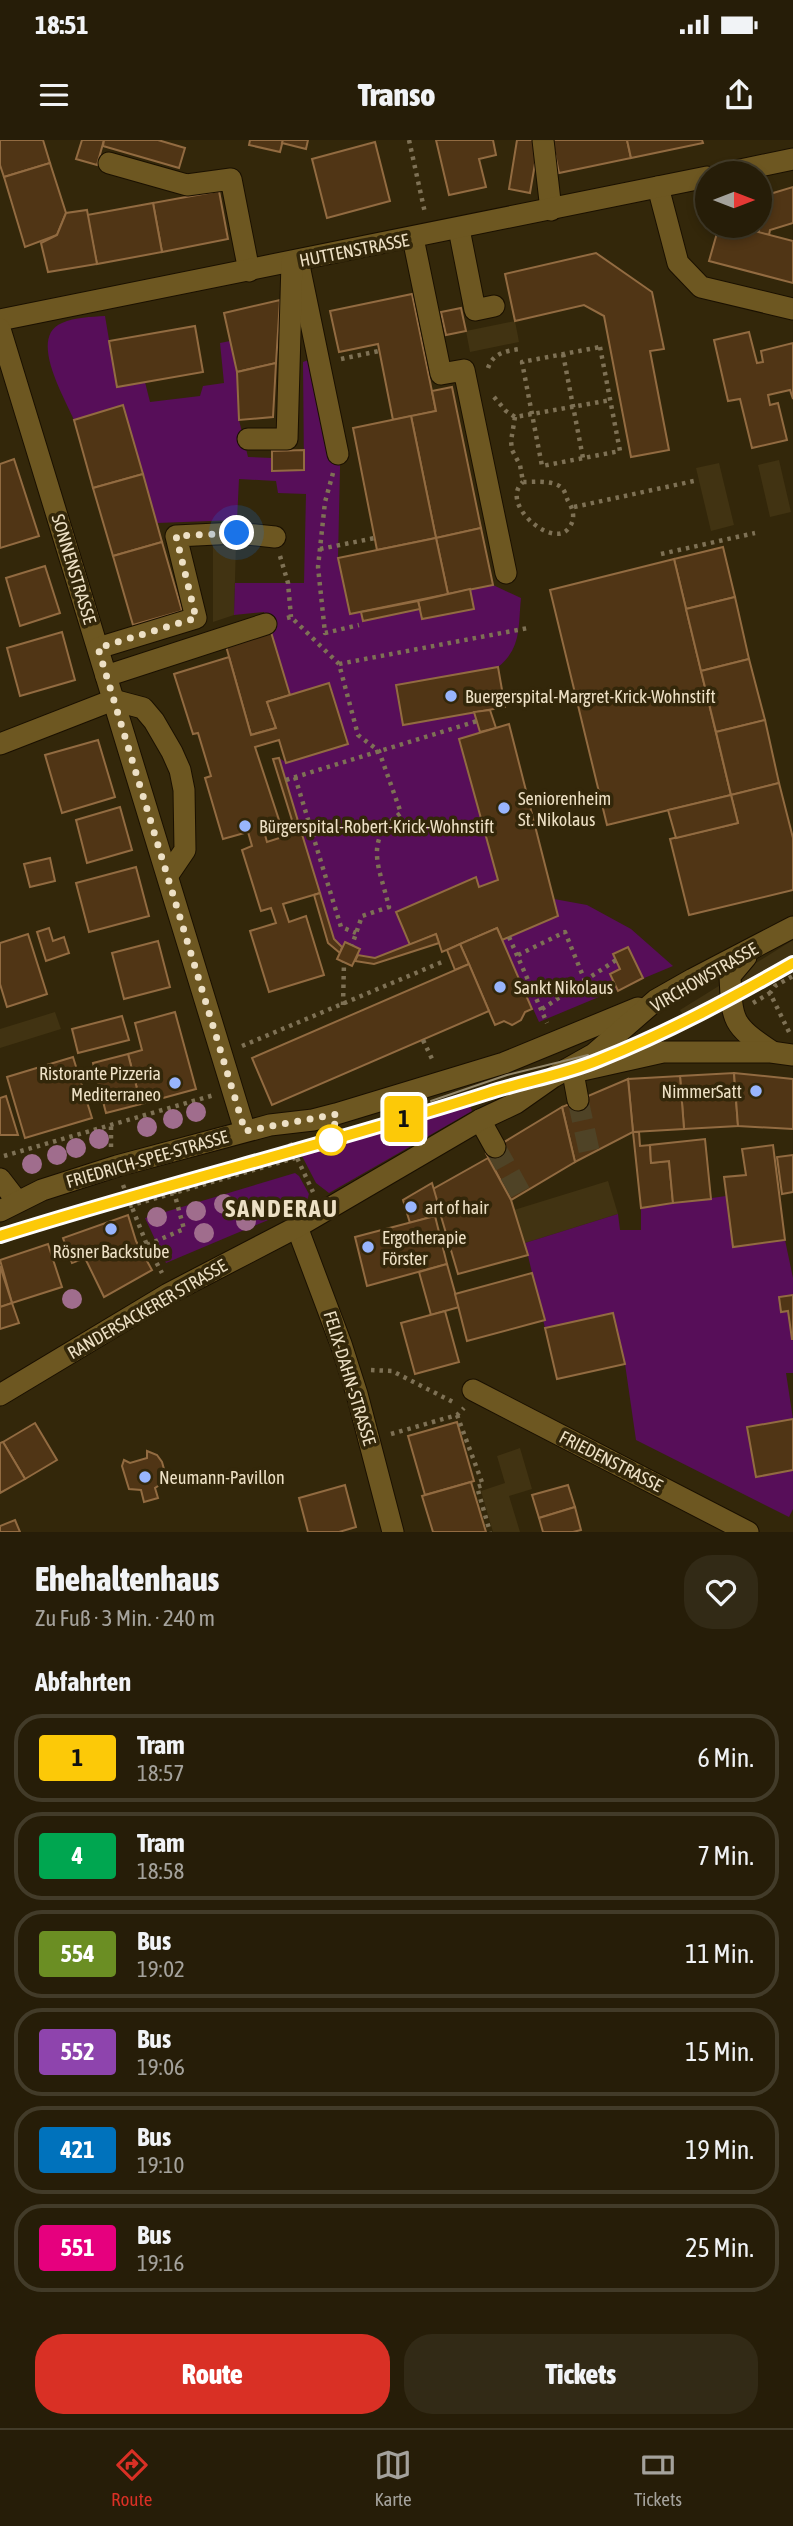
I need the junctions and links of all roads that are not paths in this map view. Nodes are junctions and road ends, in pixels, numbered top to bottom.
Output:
1 (544, 140) edge
2 (793, 159) edge
3 (109, 163) dead end
4 (772, 163) edge
5 (695, 179) edge
6 (658, 187) junction
7 (551, 210) junction
8 (458, 229) junction
9 (422, 236) junction
10 (295, 261) junction
11 (249, 271) junction
12 (494, 306) dead end
13 (793, 309) edge
14 (0, 320) edge
15 (0, 329) edge
16 (248, 439) dead end
17 (338, 454) road end
18 (275, 537) road end
19 (506, 573) dead end
20 (266, 624) road end
21 (98, 648) junction
22 (106, 676) junction
23 (113, 699) junction
24 (0, 744) edge
25 (168, 875) junction
26 (793, 928) edge
27 (751, 950) junction
28 (656, 1000) junction
29 (771, 1052) junction
30 (793, 1055) edge
31 (573, 1073) junction
32 (547, 1083) junction
33 (579, 1100) tunnel mouth
34 (480, 1120) junction
35 (245, 1131) junction
36 (495, 1147) tunnel mouth
37 (0, 1179) edge
38 (9, 1206) edge
39 (297, 1227) junction
40 (473, 1390) road end
41 (0, 1395) edge
42 (393, 1532) edge
43 (748, 1532) edge

1 - 7 street
2 - 4 street
3 - 11 street
5 - 6 street, HUTTENSTRASSE
6 - 7 street, HUTTENSTRASSE
6 - 13 street
7 - 8 street, HUTTENSTRASSE
8 - 9 street, HUTTENSTRASSE
8 - 12 street
9 - 10 street, HUTTENSTRASSE
9 - 19 street
10 - 11 street, HUTTENSTRASSE
10 - 16 street
10 - 17 street
11 - 14 street, HUTTENSTRASSE
15 - 21 street, SONNENSTRASSE
18 - 21 street
20 - 22 street
21 - 22 street, SONNENSTRASSE
22 - 23 street, SONNENSTRASSE
23 - 24 street
23 - 25 street, SONNENSTRASSE
23 - 25 street
25 - 35 street, SONNENSTRASSE
26 - 27 street, VIRCHOWSTRASSE
27 - 28 street, VIRCHOWSTRASSE
27 - 29 street
28 - 32 street, VIRCHOWSTRASSE
28 - 35 street, FRIEDRICH-SPEE-STRASSE
29 - 30 street
29 - 31 street
31 - 32 street
31 - 33 street
32 - 34 street, VIRCHOWSTRASSE
34 - 36 street
34 - 39 street, VIRCHOWSTRASSE
35 - 38 street, FRIEDRICH-SPEE-STRASSE
37 - 38 street
39 - 41 street, RANDERSACKERER STRASSE
39 - 42 street, FELIX-DAHN-STRASSE
40 - 43 street, FRIEDENSTRASSE

